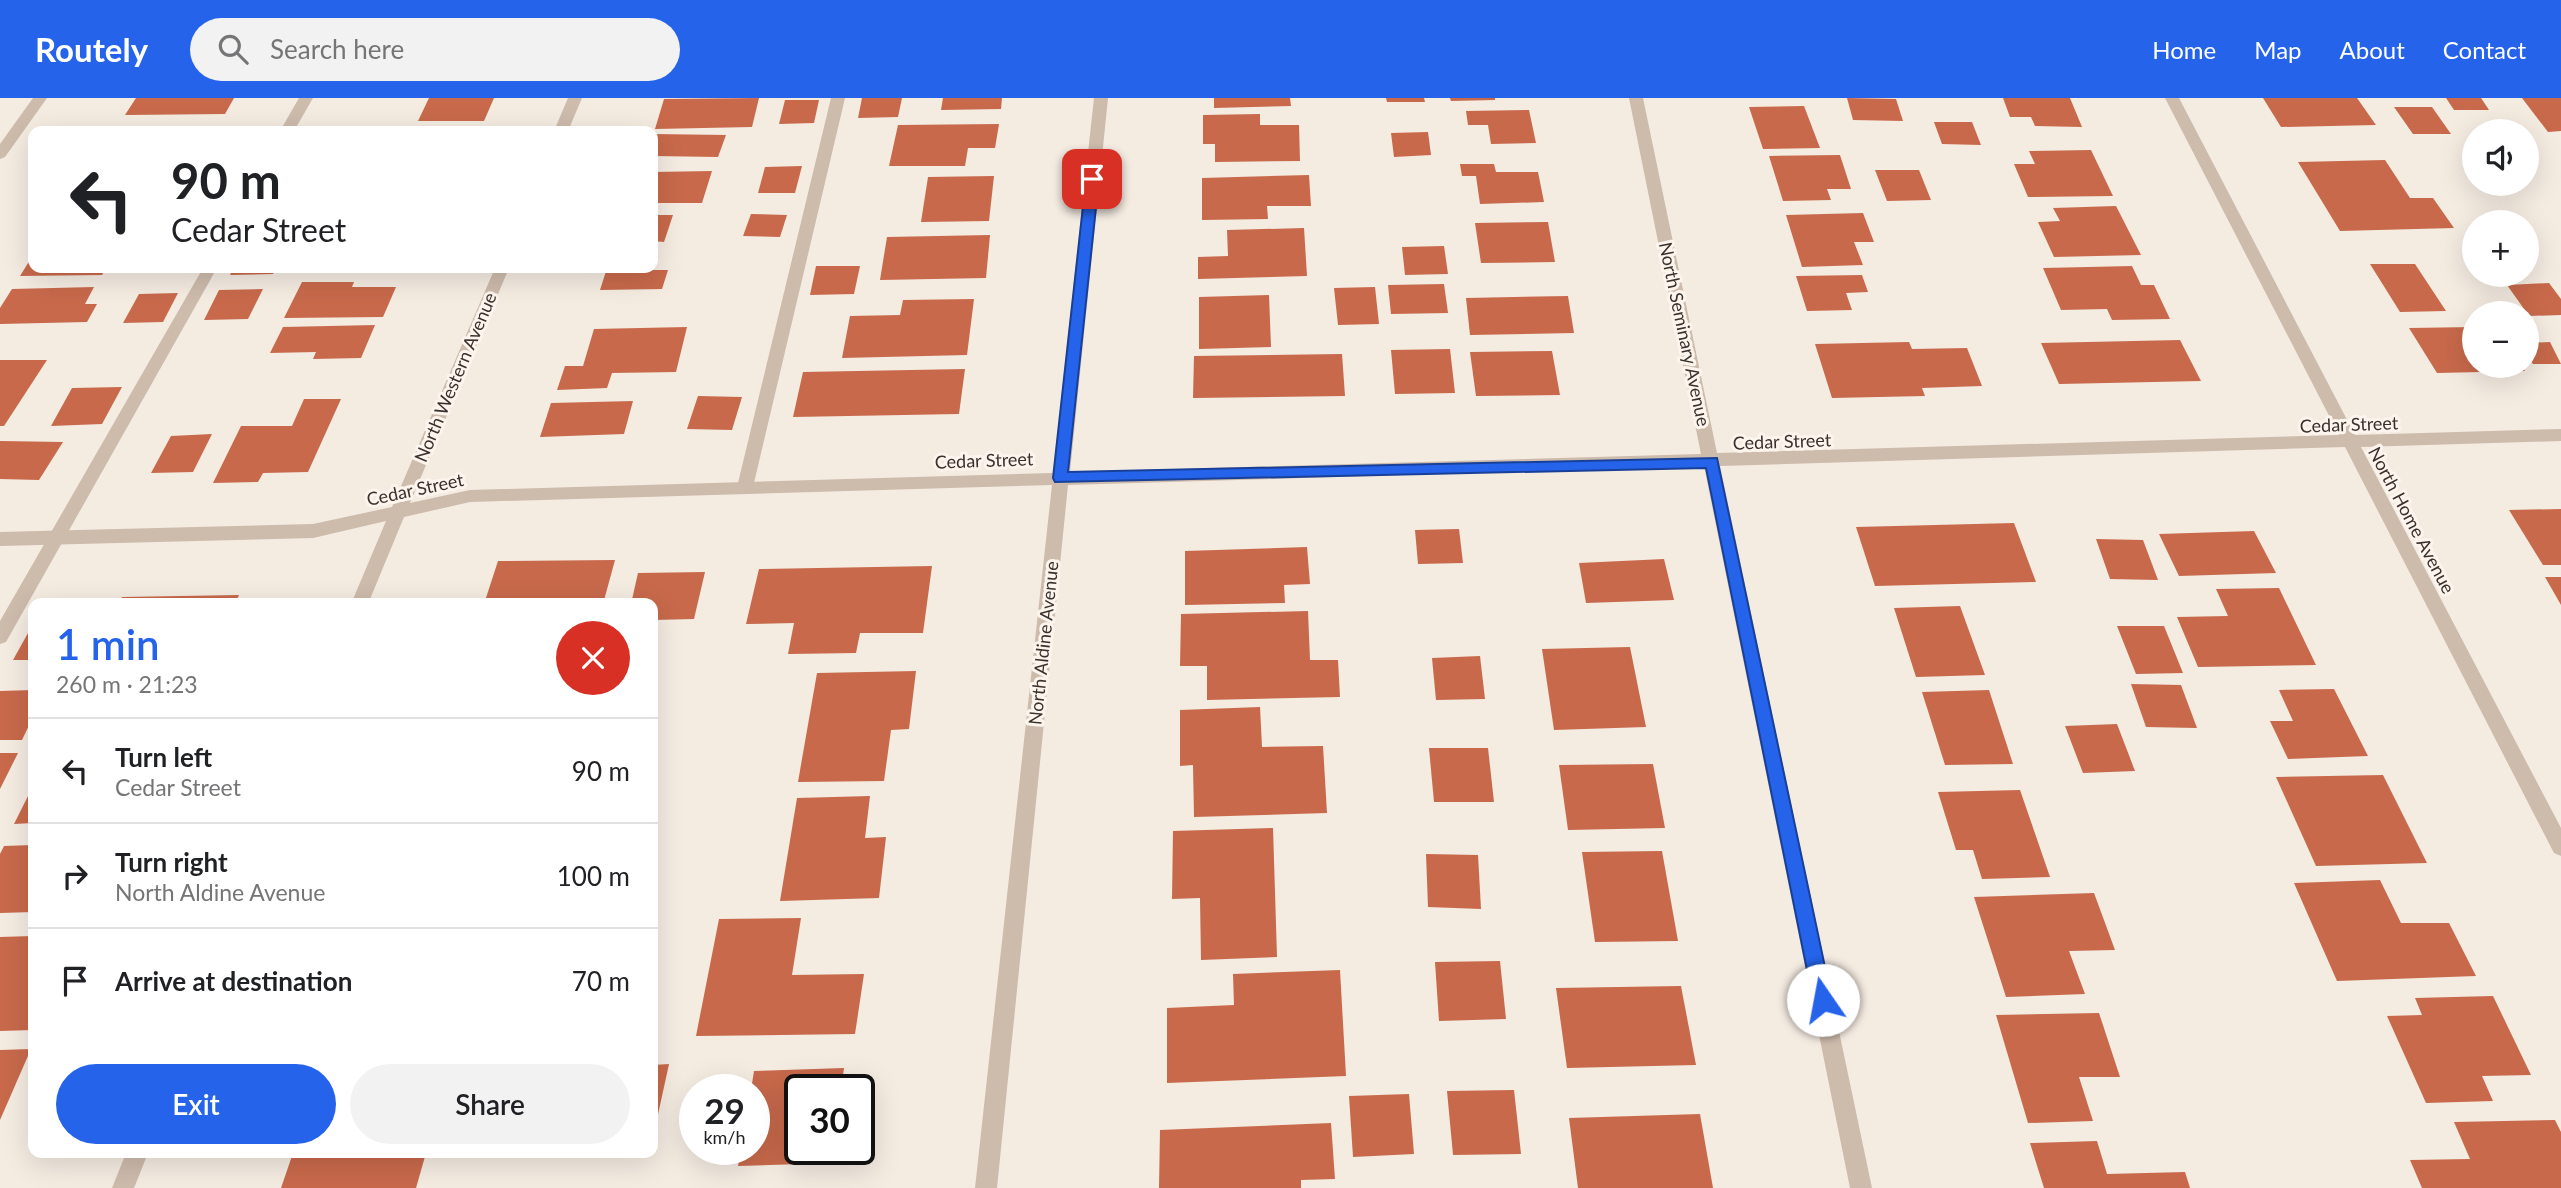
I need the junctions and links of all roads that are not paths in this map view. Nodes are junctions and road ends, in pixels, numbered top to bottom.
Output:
1 (40, 98) edge
2 (306, 98) edge
3 (575, 98) edge
4 (838, 98) edge
5 (1101, 98) edge
6 (1636, 98) edge
7 (2172, 98) edge
8 (290, 126) edge
9 (563, 126) edge
10 (0, 154) edge
11 (207, 273) edge
12 (500, 273) edge
13 (2561, 435) edge
14 (2350, 443) junction
15 (1712, 462) junction
16 (1060, 478) junction
17 (745, 487) junction
18 (397, 511) junction
19 (57, 537) junction
20 (0, 539) edge
21 (361, 598) edge
22 (0, 637) edge
23 (2561, 847) edge
24 (135, 1158) edge
25 (122, 1188) edge
26 (986, 1188) edge
27 (1861, 1188) edge

1 - 10 street
2 - 8 street
3 - 9 street
4 - 17 street
5 - 16 street, North Aldine Avenue
6 - 15 street, North Seminary Avenue
7 - 14 street, North Home Avenue
11 - 19 street
12 - 18 street, North Western Avenue
13 - 14 street, Cedar Street
14 - 15 street, Cedar Street
14 - 23 street, North Home Avenue
15 - 16 street, Cedar Street
15 - 27 street, North Seminary Avenue
16 - 17 street, Cedar Street
16 - 26 street, North Aldine Avenue
17 - 18 street, Cedar Street
18 - 19 street, Cedar Street
18 - 21 street, North Western Avenue
19 - 20 street, Cedar Street
19 - 22 street
24 - 25 street

